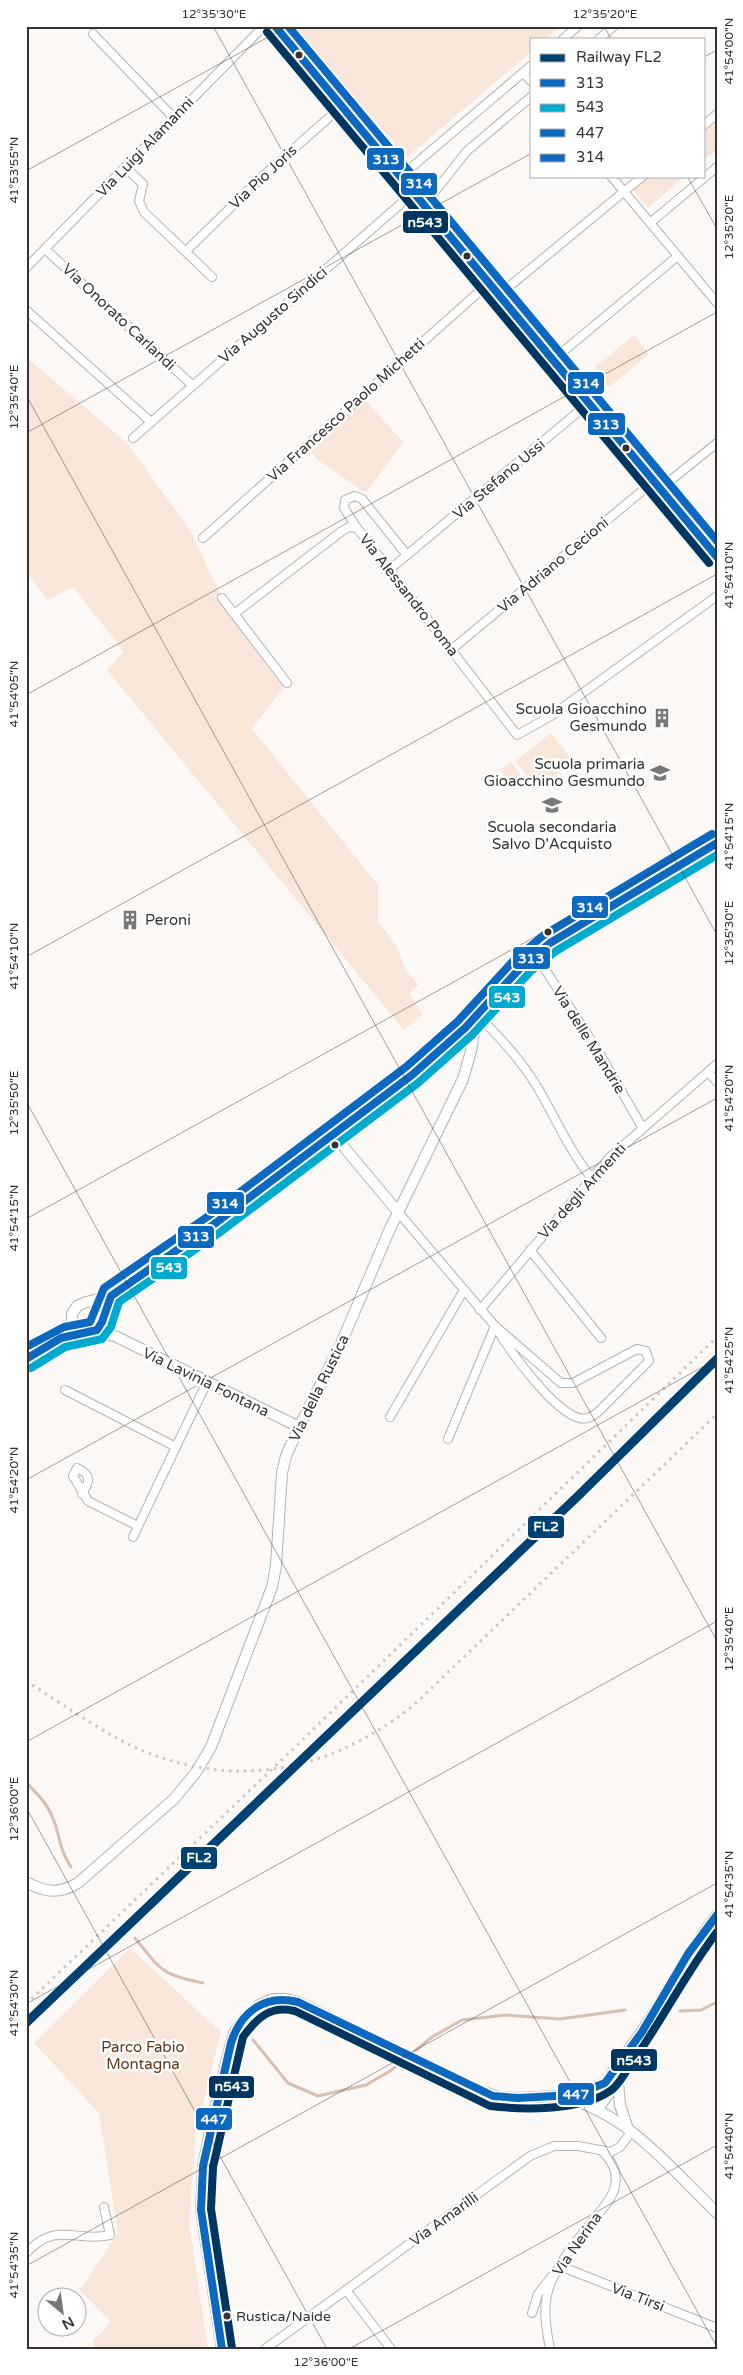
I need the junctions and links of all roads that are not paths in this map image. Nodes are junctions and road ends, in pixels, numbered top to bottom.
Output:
1 (264, 26) edge
2 (275, 26) edge
3 (578, 26) edge
4 (610, 28) edge
5 (93, 34) dead end
6 (564, 38) edge
7 (600, 38) edge
8 (530, 68) edge
9 (523, 73) junction
10 (530, 80) edge
11 (530, 98) edge
12 (342, 106) junction
13 (717, 114) edge
14 (174, 118) junction
15 (706, 123) edge
16 (125, 167) junction
17 (717, 167) edge
18 (706, 176) edge
19 (400, 177) junction
20 (613, 178) edge
21 (641, 178) edge
22 (704, 178) edge
23 (624, 192) junction
24 (413, 193) junction
25 (424, 205) junction
26 (650, 223) junction
27 (45, 248) junction
28 (186, 251) junction
29 (678, 256) junction
30 (26, 268) edge
31 (212, 278) dead end
32 (490, 282) junction
33 (500, 294) junction
34 (717, 303) edge
35 (26, 310) edge
36 (554, 358) junction
37 (192, 385) junction
38 (590, 402) junction
39 (151, 422) junction
40 (134, 438) dead end
41 (717, 443) edge
42 (658, 485) junction
43 (357, 528) junction
44 (203, 538) dead end
45 (407, 555) junction
46 (717, 557) edge
47 (389, 570) junction
48 (717, 596) edge
49 (222, 598) dead end
50 (234, 614) junction
51 (451, 650) junction
52 (287, 683) dead end
53 (717, 843) edge
54 (535, 954) junction
55 (477, 1015) junction
56 (717, 1064) edge
57 (708, 1072) junction
58 (717, 1082) edge
59 (642, 1127) junction
60 (333, 1134) junction
61 (592, 1177) junction
62 (398, 1212) junction
63 (530, 1250) junction
64 (464, 1290) junction
65 (111, 1296) junction
66 (92, 1302) junction
67 (480, 1310) junction
68 (104, 1317) junction
69 (72, 1322) junction
70 (495, 1326) junction
71 (96, 1332) junction
72 (84, 1333) junction
73 (115, 1336) junction
74 (601, 1338) dead end
75 (56, 1341) junction
76 (26, 1359) edge
77 (207, 1382) junction
78 (65, 1390) dead end
79 (390, 1417) dead end
80 (298, 1427) junction
81 (448, 1439) dead end
82 (176, 1447) junction
83 (82, 1494) dead end
84 (138, 1526) junction
85 (133, 1537) dead end
86 (26, 1882) edge
87 (717, 1915) edge
88 (642, 2032) junction
89 (618, 2082) junction
90 (605, 2084) junction
91 (559, 2096) junction
92 (598, 2109) junction
93 (630, 2129) junction
94 (620, 2147) junction
95 (603, 2152) junction
96 (615, 2172) junction
97 (104, 2207) dead end
98 (717, 2213) edge
99 (26, 2253) edge
100 (560, 2266) junction
101 (555, 2273) junction
102 (346, 2290) junction
103 (532, 2313) dead end
104 (717, 2328) edge
105 (222, 2349) edge
106 (266, 2349) edge
107 (390, 2349) edge
108 (550, 2349) edge

1 - 14 street, Via Luigi Alamanni
2 - 12 street
3 - 6 street
4 - 7 street
5 - 14 street
8 - 9 street
9 - 10 street
9 - 19 street
11 - 25 street
12 - 19 street
12 - 28 street, Via Pio Joris
13 - 15 street
14 - 16 street, Via Luigi Alamanni
16 - 27 street, Via Luigi Alamanni
16 - 28 street
17 - 18 street
19 - 24 street
20 - 23 street
21 - 23 street
22 - 26 street
23 - 26 street
23 - 33 street
24 - 25 street
24 - 37 street, Via Augusto Sindici
25 - 32 street
26 - 29 street
27 - 30 street, Via Luigi Alamanni
27 - 37 street, Via Onorato Carlandi
28 - 31 street
29 - 34 street
29 - 36 street
32 - 33 street
32 - 44 street, Via Francesco Paolo Michetti
33 - 36 street
35 - 39 street
36 - 38 street
37 - 39 street, Via Augusto Sindici
38 - 42 street
38 - 45 street, Via Stefano Ussi
39 - 40 street, Via Augusto Sindici
41 - 42 street, Via Adriano Cecioni
42 - 46 street
42 - 51 street, Via Adriano Cecioni
43 - 45 street
43 - 47 street, Via Alessandro Poma
43 - 50 street, Via Alessandro Poma
45 - 47 street, Via Stefano Ussi
47 - 51 street, Via Alessandro Poma
48 - 51 street, Via Alessandro Poma
49 - 50 street
50 - 52 street
53 - 54 street
54 - 55 street
54 - 59 street, Via delle Mandrie
55 - 60 street
55 - 61 street
55 - 62 street, Via della Rustica
56 - 57 street, Via degli Armenti
57 - 58 street
57 - 59 street, Via degli Armenti
59 - 61 street, Via degli Armenti
60 - 62 street
60 - 65 street
61 - 63 street, Via degli Armenti
62 - 64 street
62 - 80 street, Via della Rustica
63 - 67 street, Via degli Armenti
63 - 74 street
64 - 67 street
64 - 79 street
65 - 66 street
65 - 68 street
66 - 68 street
66 - 69 street
67 - 70 street
68 - 71 street
68 - 73 street, Via Lavinia Fontana
69 - 72 street
69 - 75 street
70 - 70 street
70 - 81 street
71 - 72 street
71 - 73 street, Via Lavinia Fontana
72 - 75 street
73 - 77 street, Via Lavinia Fontana
75 - 76 street
77 - 80 street, Via Lavinia Fontana
77 - 82 street
78 - 82 street
80 - 86 street, Via della Rustica
82 - 84 street
83 - 84 street
84 - 85 street
87 - 88 street
88 - 89 street
88 - 90 street
89 - 92 street
89 - 93 street
90 - 91 street
90 - 92 street
91 - 92 street
91 - 105 street
92 - 93 street
93 - 94 street
93 - 98 street
94 - 95 street, Via Amarilli
94 - 96 street, Via Nerina
95 - 96 street
95 - 102 street, Via Amarilli
96 - 100 street, Via Nerina
97 - 99 street
100 - 101 street, Via Nerina
100 - 104 street, Via Tirsi
101 - 103 street
101 - 108 street, Via Nerina
102 - 106 street, Via Amarilli
102 - 107 street

